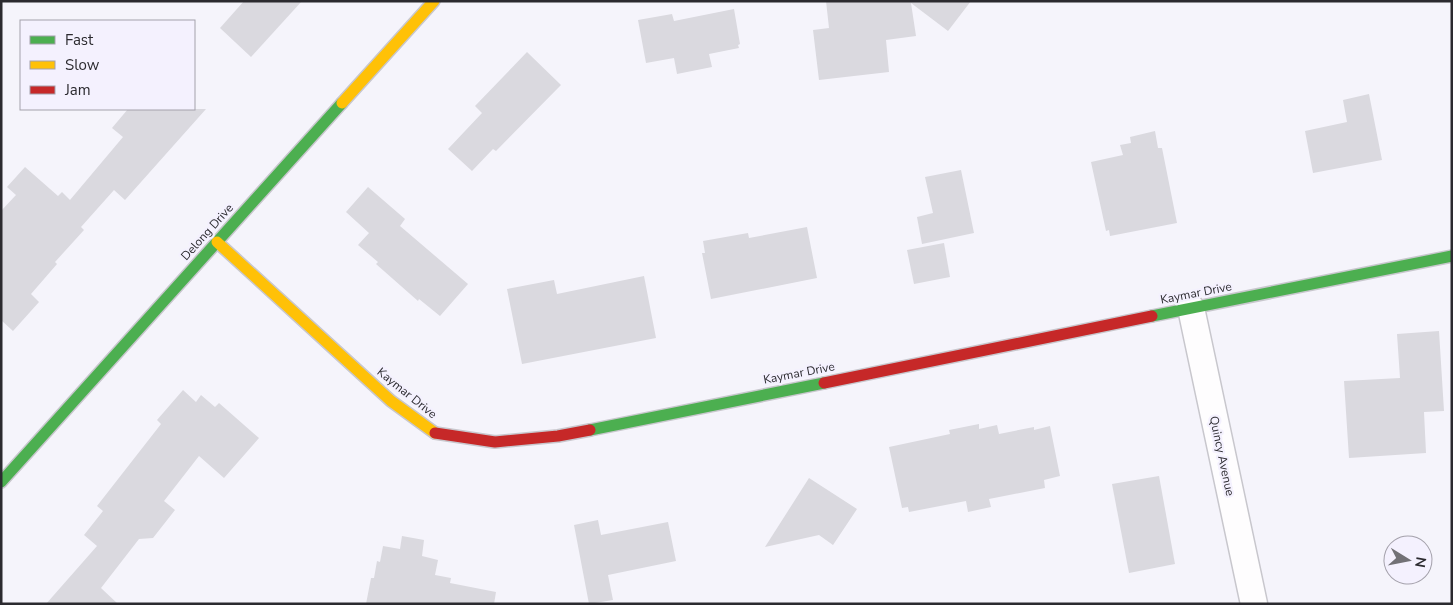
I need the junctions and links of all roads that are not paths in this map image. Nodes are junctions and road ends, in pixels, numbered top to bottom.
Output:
1 (434, 1) edge
2 (217, 242) junction
3 (1452, 256) edge
4 (1191, 308) junction
5 (1, 482) edge
6 (1254, 604) edge

1 - 2 street, Delong Drive
2 - 4 street, Kaymar Drive
2 - 5 street, Delong Drive
3 - 4 street, Kaymar Drive
4 - 6 street, Quincy Avenue

